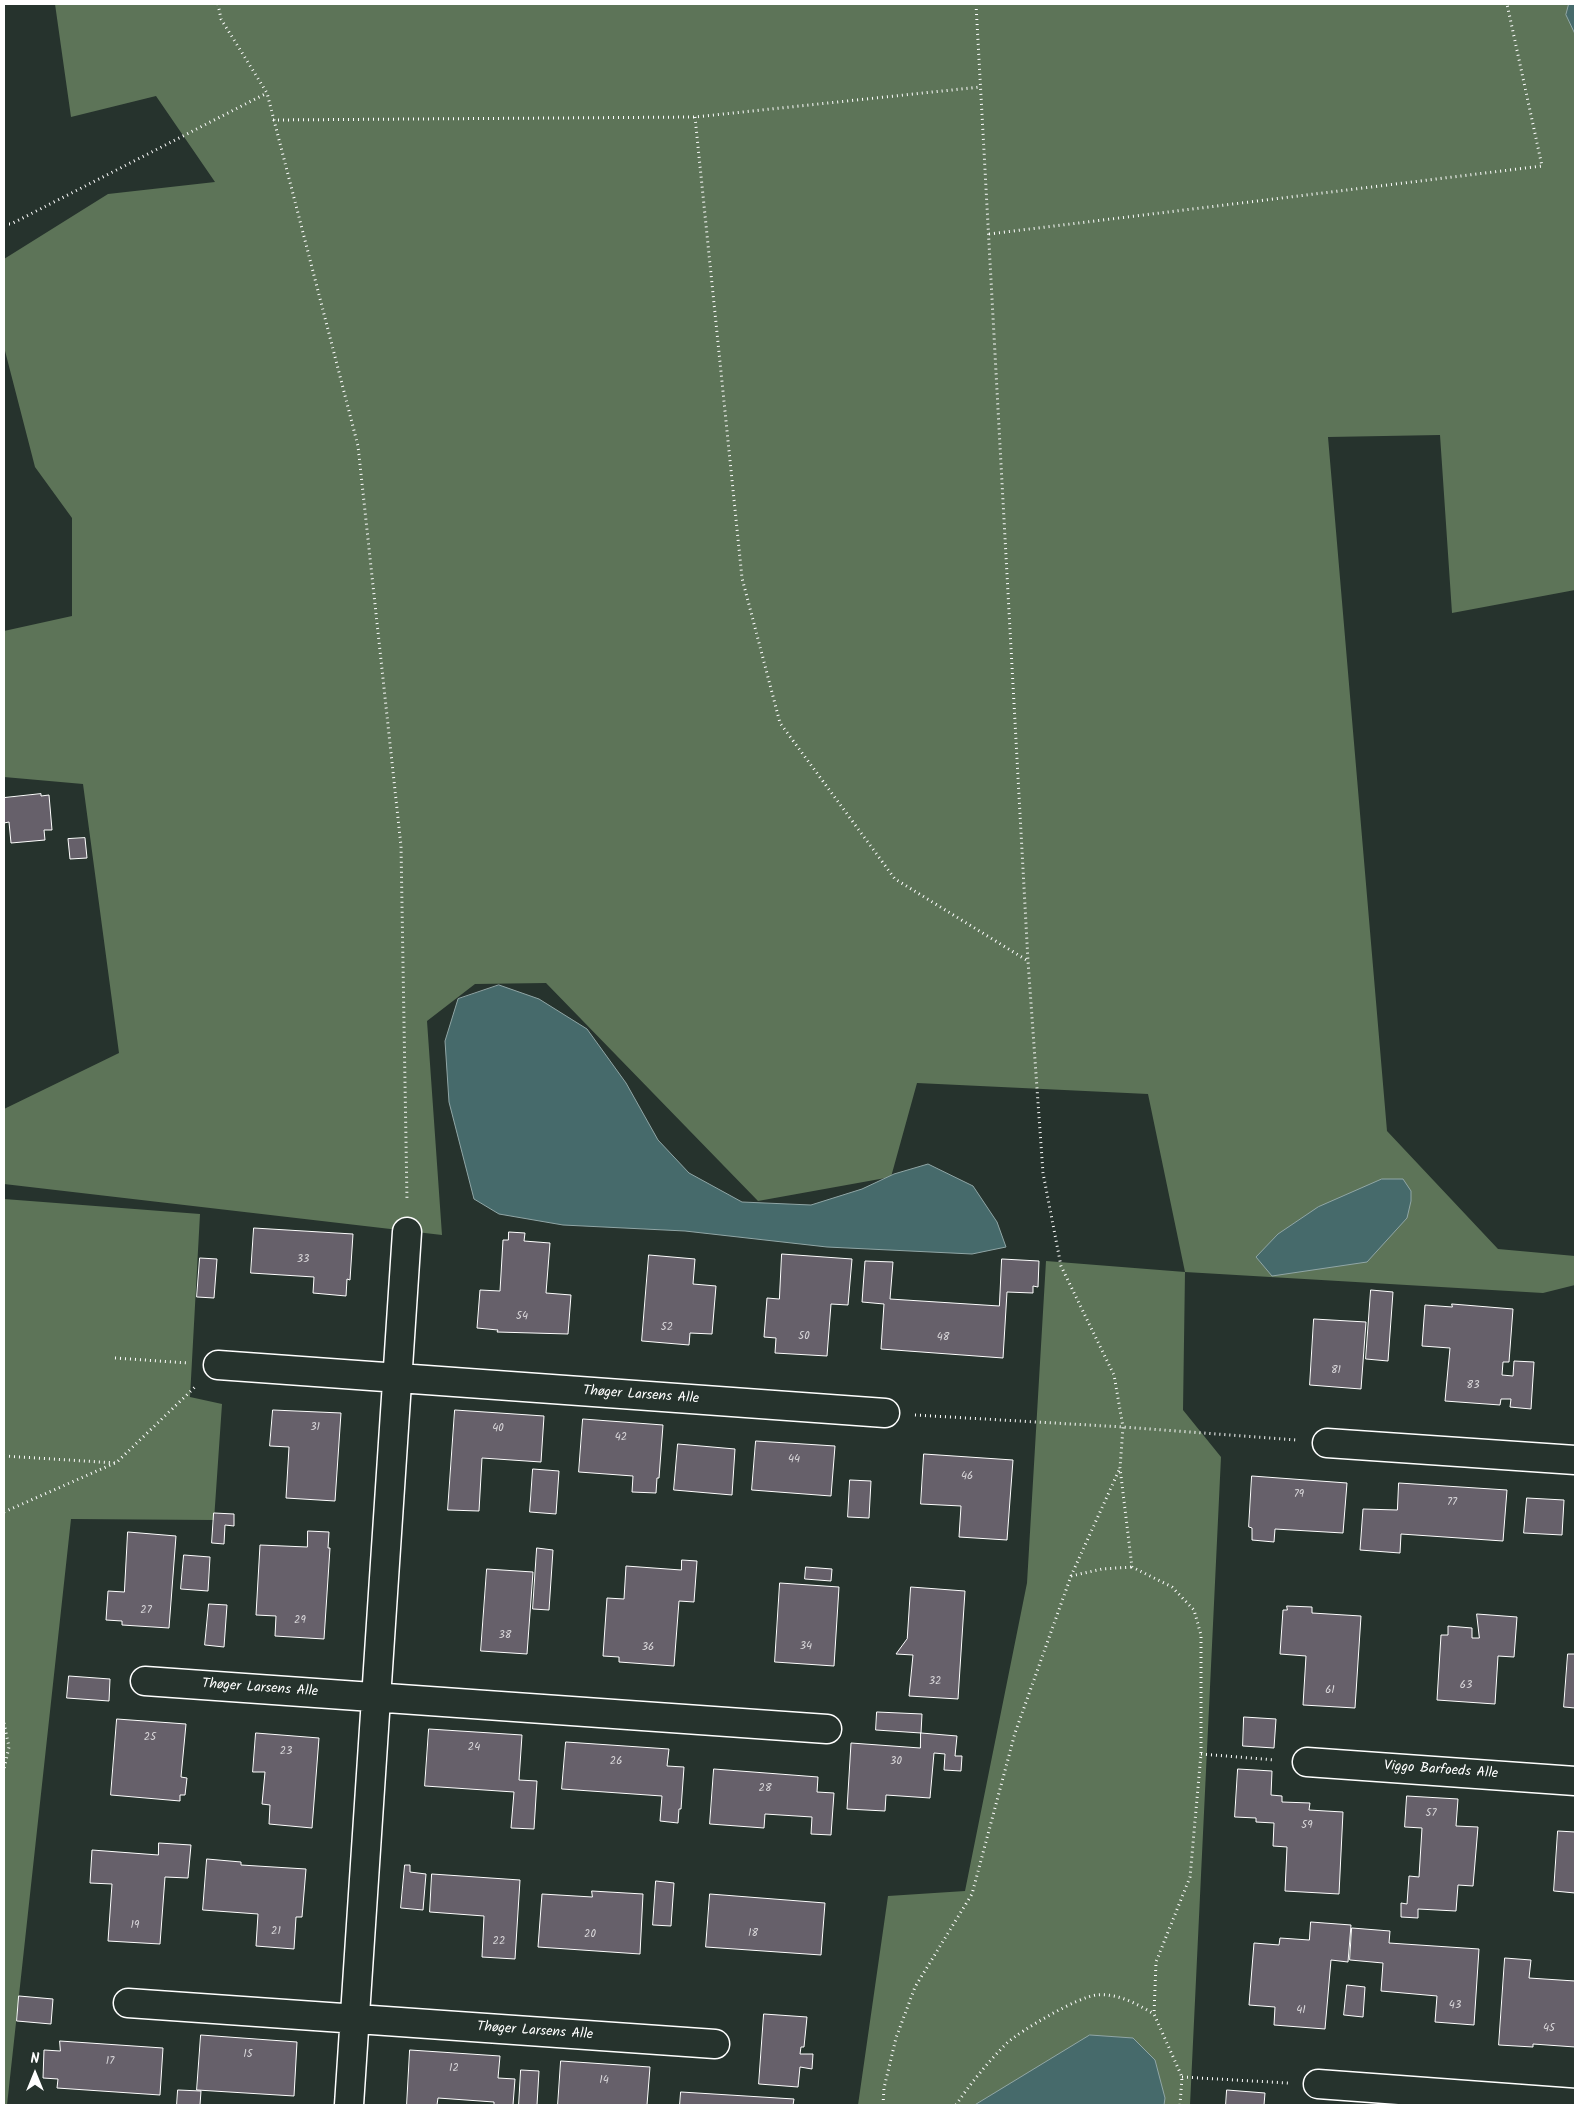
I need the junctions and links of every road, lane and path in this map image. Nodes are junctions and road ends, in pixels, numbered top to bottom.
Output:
1 (218, 4) edge
2 (976, 4) edge
3 (1507, 4) edge
4 (980, 87) junction
5 (266, 93) junction
6 (695, 116) junction
7 (273, 120) junction
8 (4, 224) edge
9 (988, 234) junction
10 (1028, 961) junction
11 (407, 1232) joint
12 (115, 1358) dead end
13 (218, 1365) junction
14 (397, 1378) junction
15 (884, 1413) joint
16 (1123, 1427) junction
17 (1327, 1442) joint
18 (4, 1456) edge
19 (1575, 1460) edge
20 (116, 1463) junction
21 (1120, 1468) junction
22 (4, 1512) edge
23 (1132, 1567) junction
24 (1071, 1576) junction
25 (145, 1681) dead end
26 (376, 1697) junction
27 (4, 1723) edge
28 (828, 1729) dead end
29 (1201, 1754) junction
30 (1307, 1762) joint
31 (4, 1769) edge
32 (1575, 1781) edge
33 (128, 2004) dead end
34 (1154, 2014) junction
35 (355, 2020) junction
36 (715, 2044) dead end
37 (1182, 2077) junction
38 (1318, 2084) joint
39 (1575, 2103) edge
40 (349, 2105) edge
41 (883, 2105) edge
42 (956, 2105) edge
43 (1180, 2105) edge

1 - 5 path
2 - 4 path
3 - 9 path
4 - 6 path
4 - 9 path
5 - 7 path
5 - 8 path
6 - 7 path
6 - 10 path
7 - 11 path
9 - 10 path
10 - 16 path
11 - 14 street
12 - 13 path
13 - 14 street, Thøger Larsens Alle
13 - 20 path
14 - 15 street, Thøger Larsens Alle
14 - 26 street
15 - 16 path
16 - 17 path
16 - 21 path
17 - 19 street
18 - 20 path
20 - 22 path
21 - 23 path
21 - 24 path
23 - 24 path
23 - 29 path
24 - 41 path
25 - 26 street, Thøger Larsens Alle
26 - 28 street, Thøger Larsens Alle
26 - 35 street
27 - 31 path
29 - 30 path
29 - 34 path
30 - 32 street, Viggo Barfoeds Alle
33 - 35 street, Thøger Larsens Alle
34 - 37 path
34 - 42 path
35 - 36 street, Thøger Larsens Alle
35 - 40 street
37 - 38 path
37 - 43 path
38 - 39 street

